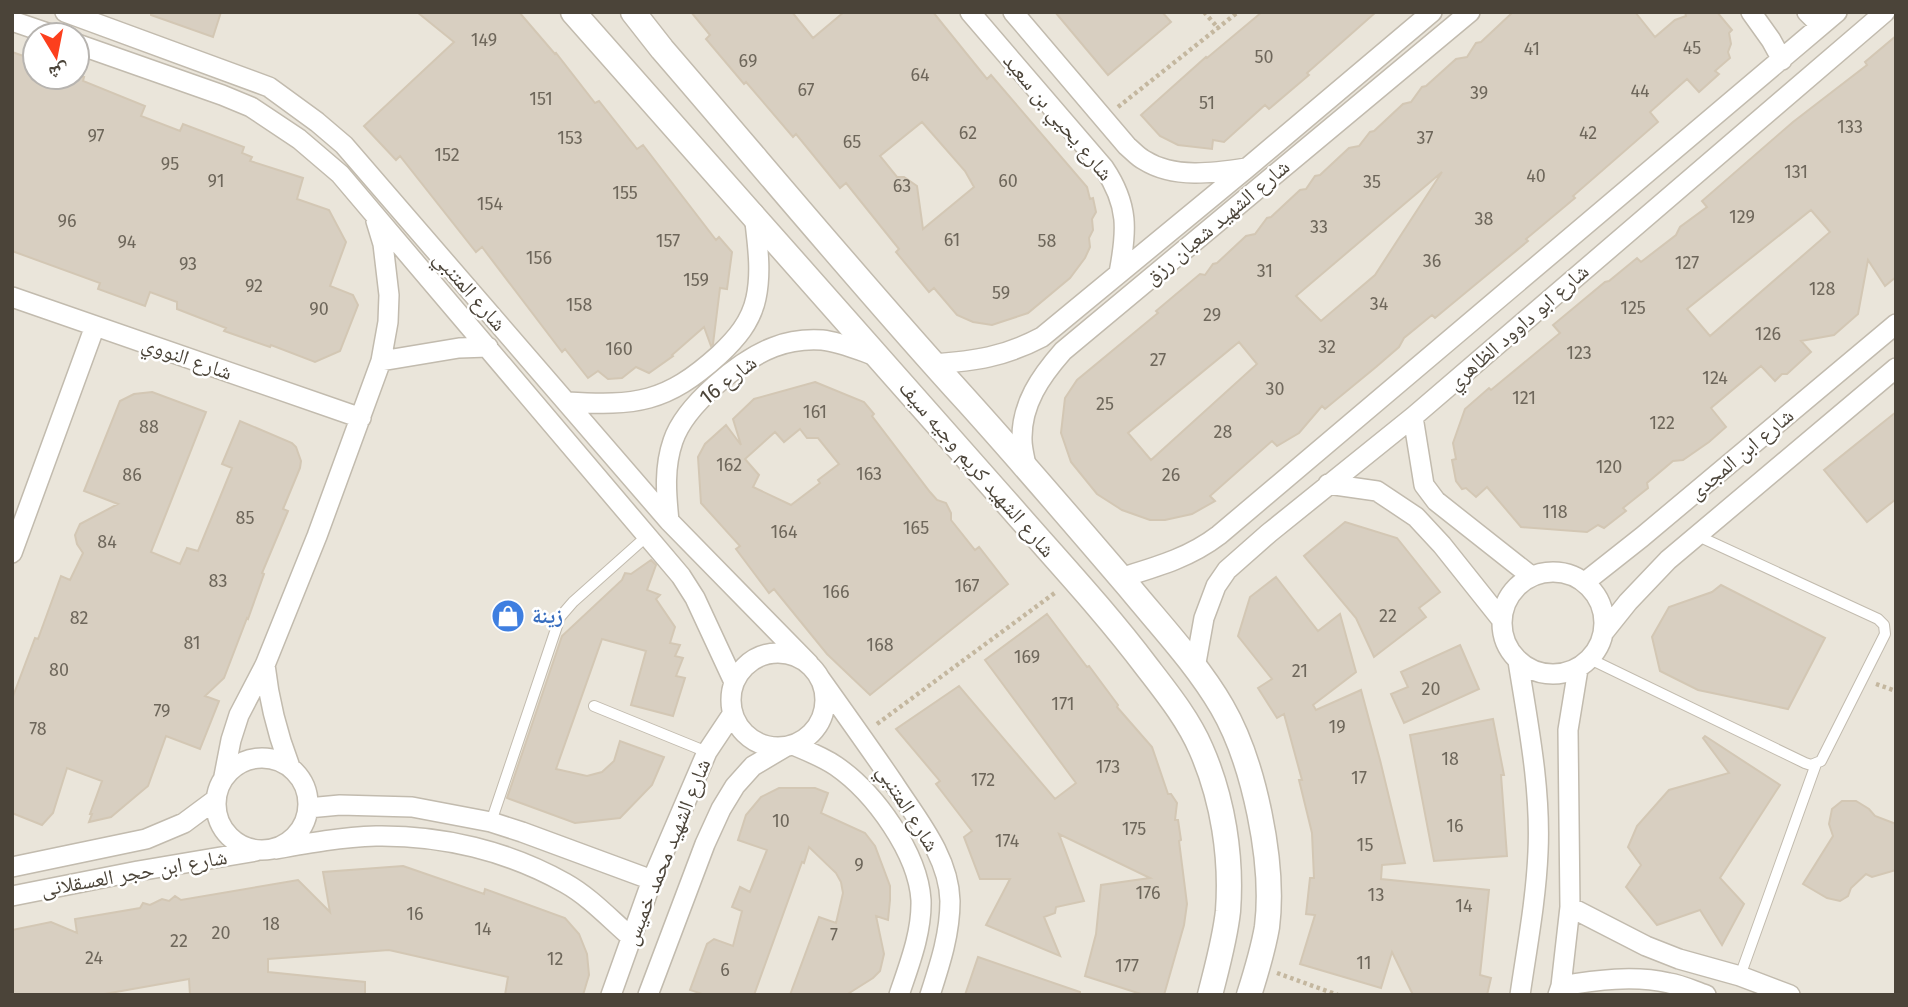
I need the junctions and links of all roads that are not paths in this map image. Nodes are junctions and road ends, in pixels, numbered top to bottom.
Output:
1 (65, 12) edge
2 (573, 12) edge
3 (633, 12) edge
4 (970, 12) edge
5 (1013, 12) edge
6 (1432, 12) edge
7 (1471, 12) edge
8 (1751, 12) edge
9 (1836, 12) edge
10 (1885, 12) edge
11 (1814, 19) edge
12 (91, 49) edge
13 (1782, 60) junction
14 (1248, 168) junction
15 (754, 213) junction
16 (375, 215) junction
17 (1181, 223) junction
18 (1197, 239) junction
19 (1119, 273) junction
20 (12, 297) edge
21 (1896, 324) edge
22 (95, 327) junction
23 (488, 347) junction
24 (879, 357) junction
25 (381, 361) junction
26 (933, 364) junction
27 (1896, 368) edge
28 (567, 402) junction
29 (1413, 417) junction
30 (361, 418) junction
31 (1027, 467) junction
32 (1328, 484) junction
33 (669, 521) junction
34 (647, 536) junction
35 (1698, 536) junction
36 (12, 553) edge
37 (1531, 576) junction
38 (1120, 578) junction
39 (1585, 582) junction
40 (1501, 619) junction
41 (1604, 632) junction
42 (1518, 661) junction
43 (1584, 664) junction
44 (265, 665) junction
45 (1195, 668) junction
46 (814, 671) junction
47 (734, 682) junction
48 (594, 706) dead end
49 (733, 713) junction
50 (789, 746) junction
51 (707, 752) junction
52 (1816, 764) junction
53 (290, 767) junction
54 (224, 776) junction
55 (215, 800) junction
56 (308, 808) junction
57 (491, 822) junction
58 (266, 850) junction
59 (12, 867) edge
60 (652, 880) junction
61 (12, 895) edge
62 (1570, 906) junction
63 (631, 937) junction
64 (1679, 959) junction
65 (1740, 976) junction
66 (1672, 983) junction
67 (1559, 991) edge
68 (611, 995) edge
69 (648, 995) edge
70 (899, 995) edge
71 (930, 995) edge
72 (1210, 995) edge
73 (1249, 995) edge
74 (1520, 995) edge
75 (1706, 995) edge
76 (1790, 995) edge

1 - 28 street, شارع المتنبي
2 - 15 street, شارع الشهيد كريم وجيه سيف
3 - 26 street, شارع الشهيد كريم وجيه سيف
4 - 19 street, شارع يحيي بن سعيد
5 - 14 street, شارع يحيي بن سعيد
6 - 14 street, شارع الشهيد شعبان رزق
7 - 18 street, شارع الشهيد شعبان رزق
8 - 13 street
9 - 11 street, شارع ابو داوود الظاهري
10 - 29 street, شارع ابو داوود الظاهري
11 - 13 street, شارع ابو داوود الظاهري
12 - 16 street, شارع المتنبي
13 - 38 street, شارع ابو داوود الظاهري
14 - 17 street, شارع الشهيد شعبان رزق
15 - 24 street, شارع الشهيد كريم وجيه سيف
15 - 28 street, شارع 16
16 - 23 street, شارع المتنبي
16 - 25 street
17 - 18 street
17 - 19 street, شارع الشهيد شعبان رزق
18 - 31 street, شارع الشهيد شعبان رزق
19 - 26 street, شارع الشهيد شعبان رزق
20 - 22 street, شارع النووي
21 - 39 street, شارع ابن المجدى
22 - 30 street, شارع النووي
22 - 36 street
23 - 25 street
23 - 34 street, شارع المتنبي
24 - 33 street, شارع 16
24 - 72 street, شارع الشهيد كريم وجيه سيف
25 - 30 street
26 - 31 street, شارع الشهيد كريم وجيه سيف
27 - 35 street, شارع ابن المجدى
28 - 33 street, شارع المتنبي
29 - 32 street, شارع ابو داوود الظاهري
29 - 37 street
30 - 44 street
31 - 38 street, شارع الشهيد كريم وجيه سيف
32 - 40 street
32 - 45 street, شارع ابو داوود الظاهري
33 - 46 street, شارع المتنبي
34 - 47 street, شارع المتنبي
34 - 57 lane
35 - 41 street, شارع ابن المجدى
35 - 52 lane
37 - 39 street
37 - 40 street
38 - 45 street, شارع الشهيد كريم وجيه سيف
39 - 41 street
40 - 42 street
41 - 43 street
42 - 43 street
42 - 74 street
43 - 52 lane
43 - 62 street
44 - 53 street
44 - 54 street
45 - 73 street, شارع الشهيد كريم وجيه سيف
46 - 47 street
46 - 50 street
46 - 71 street, شارع المتنبي
47 - 49 street
48 - 51 lane
49 - 50 street
49 - 51 street, شارع الشهيد محمد خميس
50 - 69 street, شارع الشهيد محمد خميس
50 - 70 street, شارع المتنبي
51 - 60 street, شارع الشهيد محمد خميس
52 - 65 lane
53 - 54 street
53 - 56 street
54 - 55 street
55 - 58 street
55 - 59 street, شارع ابن حجر العسقلانى
56 - 57 street
56 - 58 street
57 - 60 street
58 - 61 street, شارع ابن حجر العسقلانى
58 - 63 street, شارع ابن حجر العسقلانى
60 - 63 street, شارع الشهيد محمد خميس
62 - 64 street
62 - 67 street
63 - 68 street, شارع الشهيد محمد خميس
64 - 65 street
64 - 66 street
65 - 76 street
66 - 67 street
66 - 75 street

